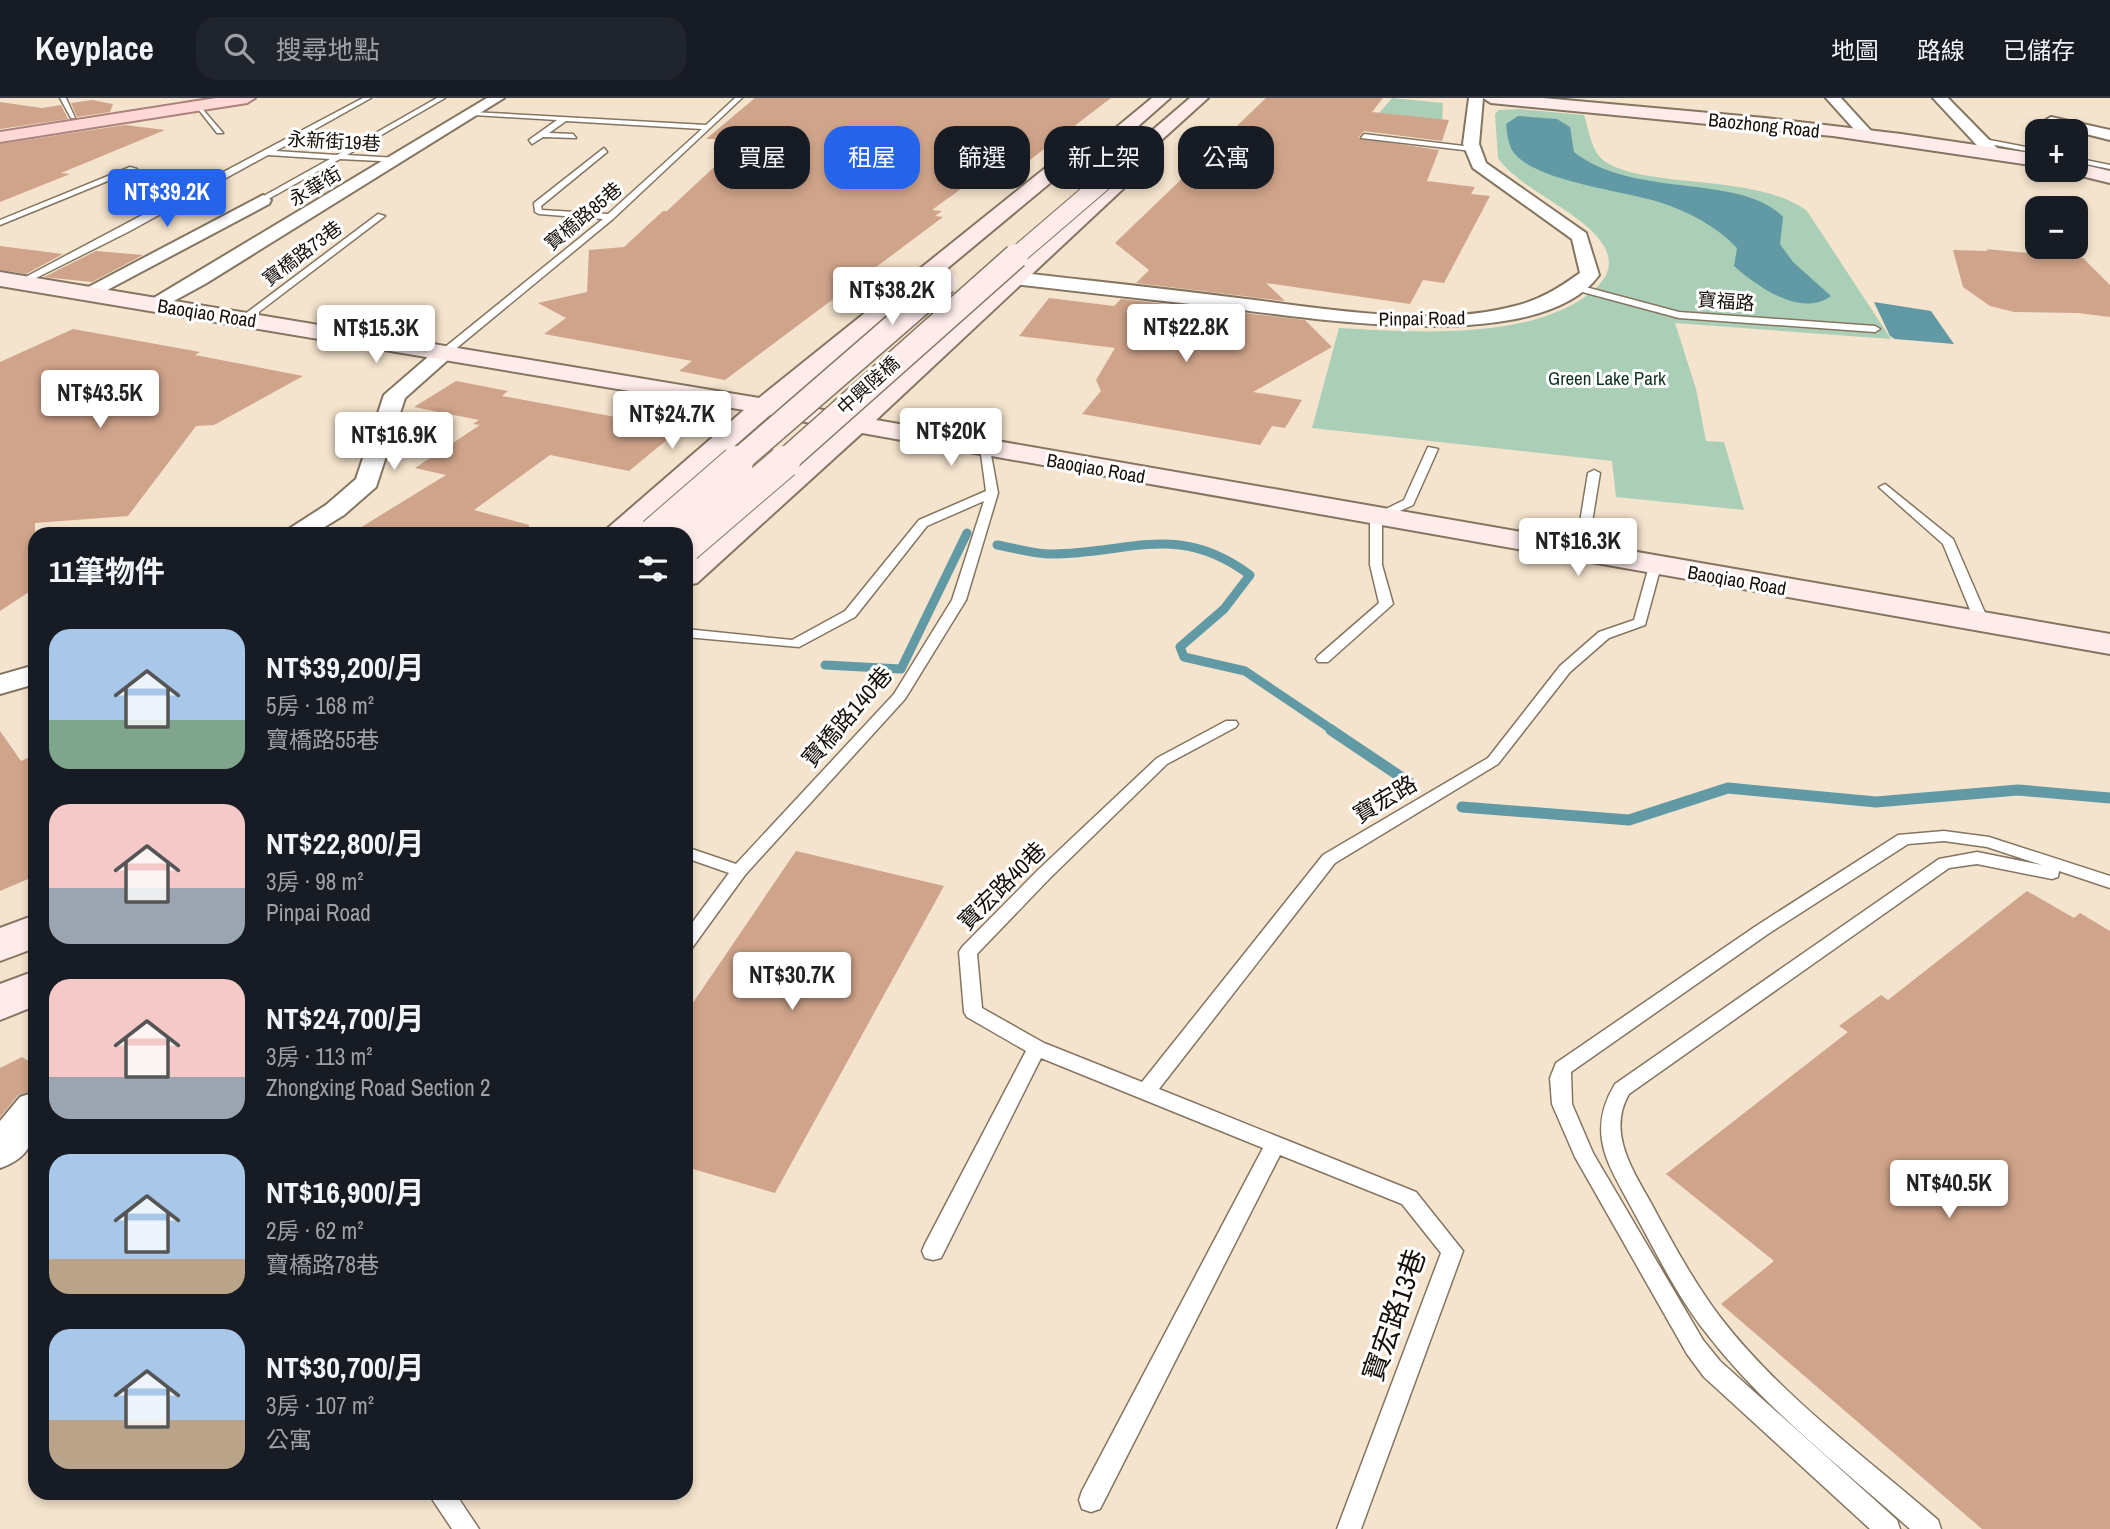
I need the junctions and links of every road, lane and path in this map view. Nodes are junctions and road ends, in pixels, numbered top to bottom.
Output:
1 (62, 98) edge
2 (247, 98) edge
3 (368, 98) edge
4 (442, 98) edge
5 (497, 98) edge
6 (739, 98) edge
7 (1162, 98) edge
8 (1200, 98) edge
9 (1476, 98) edge
10 (1490, 98) edge
11 (1833, 98) edge
12 (1940, 98) edge
13 (197, 102) edge
14 (474, 113) junction
15 (73, 117) junction
16 (566, 117) junction
17 (1128, 126) edge
18 (710, 127) junction
19 (0, 128) edge
20 (1164, 129) edge
21 (2088, 130) edge
22 (220, 131) dead end
23 (541, 135) junction
24 (1867, 135) junction
25 (2110, 135) edge
26 (0, 136) edge
27 (573, 136) dead end
28 (1364, 136) dead end
29 (532, 142) dead end
30 (1987, 146) junction
31 (1472, 149) junction
32 (604, 150) dead end
33 (2025, 150) edge
34 (269, 153) junction
35 (2025, 157) edge
36 (336, 158) junction
37 (397, 160) junction
38 (2088, 164) edge
39 (132, 169) dead end
40 (2088, 170) edge
41 (2109, 172) edge
42 (1044, 178) edge
43 (1054, 189) edge
44 (1094, 189) edge
45 (1112, 189) edge
46 (263, 200) joint
47 (381, 216) dead end
48 (610, 217) junction
49 (0, 223) edge
50 (1014, 278) junction
51 (11, 280) edge
52 (1578, 288) junction
53 (89, 292) junction
54 (152, 305) junction
55 (244, 319) junction
56 (1875, 329) dead end
57 (845, 341) junction
58 (443, 354) junction
59 (931, 357) junction
60 (762, 408) junction
61 (857, 424) junction
62 (984, 449) junction
63 (1432, 449) dead end
64 (705, 455) junction
65 (1594, 473) dead end
66 (801, 475) junction
67 (1885, 487) dead end
68 (992, 494) junction
69 (1376, 517) junction
70 (306, 527) edge
71 (624, 527) edge
72 (662, 527) edge
73 (693, 540) edge
74 (1581, 553) junction
75 (1655, 566) junction
76 (693, 570) edge
77 (1982, 622) junction
78 (693, 634) edge
79 (2110, 644) edge
80 (1323, 659) dead end
81 (28, 676) edge
82 (0, 685) edge
83 (1231, 724) dead end
84 (693, 855) edge
85 (739, 871) junction
86 (2110, 883) edge
87 (2110, 894) edge
88 (693, 934) edge
89 (28, 990) edge
90 (0, 1003) edge
91 (1037, 1048) junction
92 (1145, 1093) junction
93 (28, 1117) edge
94 (1275, 1145) junction
95 (0, 1150) edge
96 (933, 1251) dead end
97 (445, 1500) edge
98 (1091, 1500) dead end
99 (467, 1529) edge
100 (1349, 1529) edge
101 (1888, 1529) edge
102 (1929, 1529) edge

1 - 15 lane
2 - 13 main road
3 - 34 lane
4 - 36 lane
5 - 14 street, 永華街
6 - 18 lane, 寶橋路85巷
7 - 17 street, 中興陸橋
8 - 20 street, 中興陸橋
9 - 31 street
10 - 24 street, Baozhong Road
11 - 24 street
12 - 30 street
13 - 15 main road
13 - 22 lane
13 - 26 main road
14 - 16 lane
14 - 37 street, 永華街
15 - 19 main road
16 - 18 lane
16 - 23 lane
18 - 48 lane, 寶橋路85巷
21 - 25 street
23 - 27 lane
23 - 29 lane
24 - 30 street, Baozhong Road
28 - 31 lane
30 - 33 lane
30 - 35 street, Baozhong Road
31 - 52 street
32 - 48 lane
34 - 36 lane, 永新街19巷
34 - 51 lane
36 - 37 lane, 永新街19巷
36 - 46 lane
37 - 54 street, 永華街
38 - 41 lane
39 - 49 lane
40 - 41 street
42 - 57 street
43 - 72 street, 中興陸橋, bridge
44 - 73 street, 中興陸橋, bridge
45 - 50 street
46 - 53 street
47 - 55 lane, 寶橋路73巷
48 - 58 lane, 寶橋路85巷
50 - 52 street, Pinpai Road
50 - 59 street
51 - 53 street, Baoqiao Road
52 - 56 lane, 寶福路
53 - 54 street, Baoqiao Road
54 - 55 street, Baoqiao Road
55 - 58 street, Baoqiao Road
57 - 59 street
57 - 60 street
58 - 60 street, Baoqiao Road
58 - 70 street
59 - 61 street
60 - 61 street, Baoqiao Road
60 - 64 street
61 - 62 street, Baoqiao Road
61 - 66 street
62 - 68 lane, 寶橋路140巷
62 - 69 street, Baoqiao Road
63 - 69 lane
64 - 66 street
64 - 71 street
65 - 74 lane
66 - 76 street
67 - 77 lane
68 - 78 lane
68 - 85 lane, 寶橋路140巷
69 - 74 street, Baoqiao Road
69 - 80 lane
74 - 75 street, Baoqiao Road
75 - 77 street, Baoqiao Road
75 - 92 lane, 寶宏路
77 - 79 street, Baoqiao Road
81 - 82 street
83 - 91 lane, 寶宏路40巷
84 - 85 lane
85 - 88 lane, 寶橋路140巷
86 - 101 lane
87 - 102 lane
89 - 90 street
91 - 92 lane, 寶宏路40巷
91 - 96 lane
92 - 94 lane, 寶宏路13巷
93 - 95 street
94 - 98 lane
94 - 100 lane, 寶宏路13巷
97 - 99 lane

